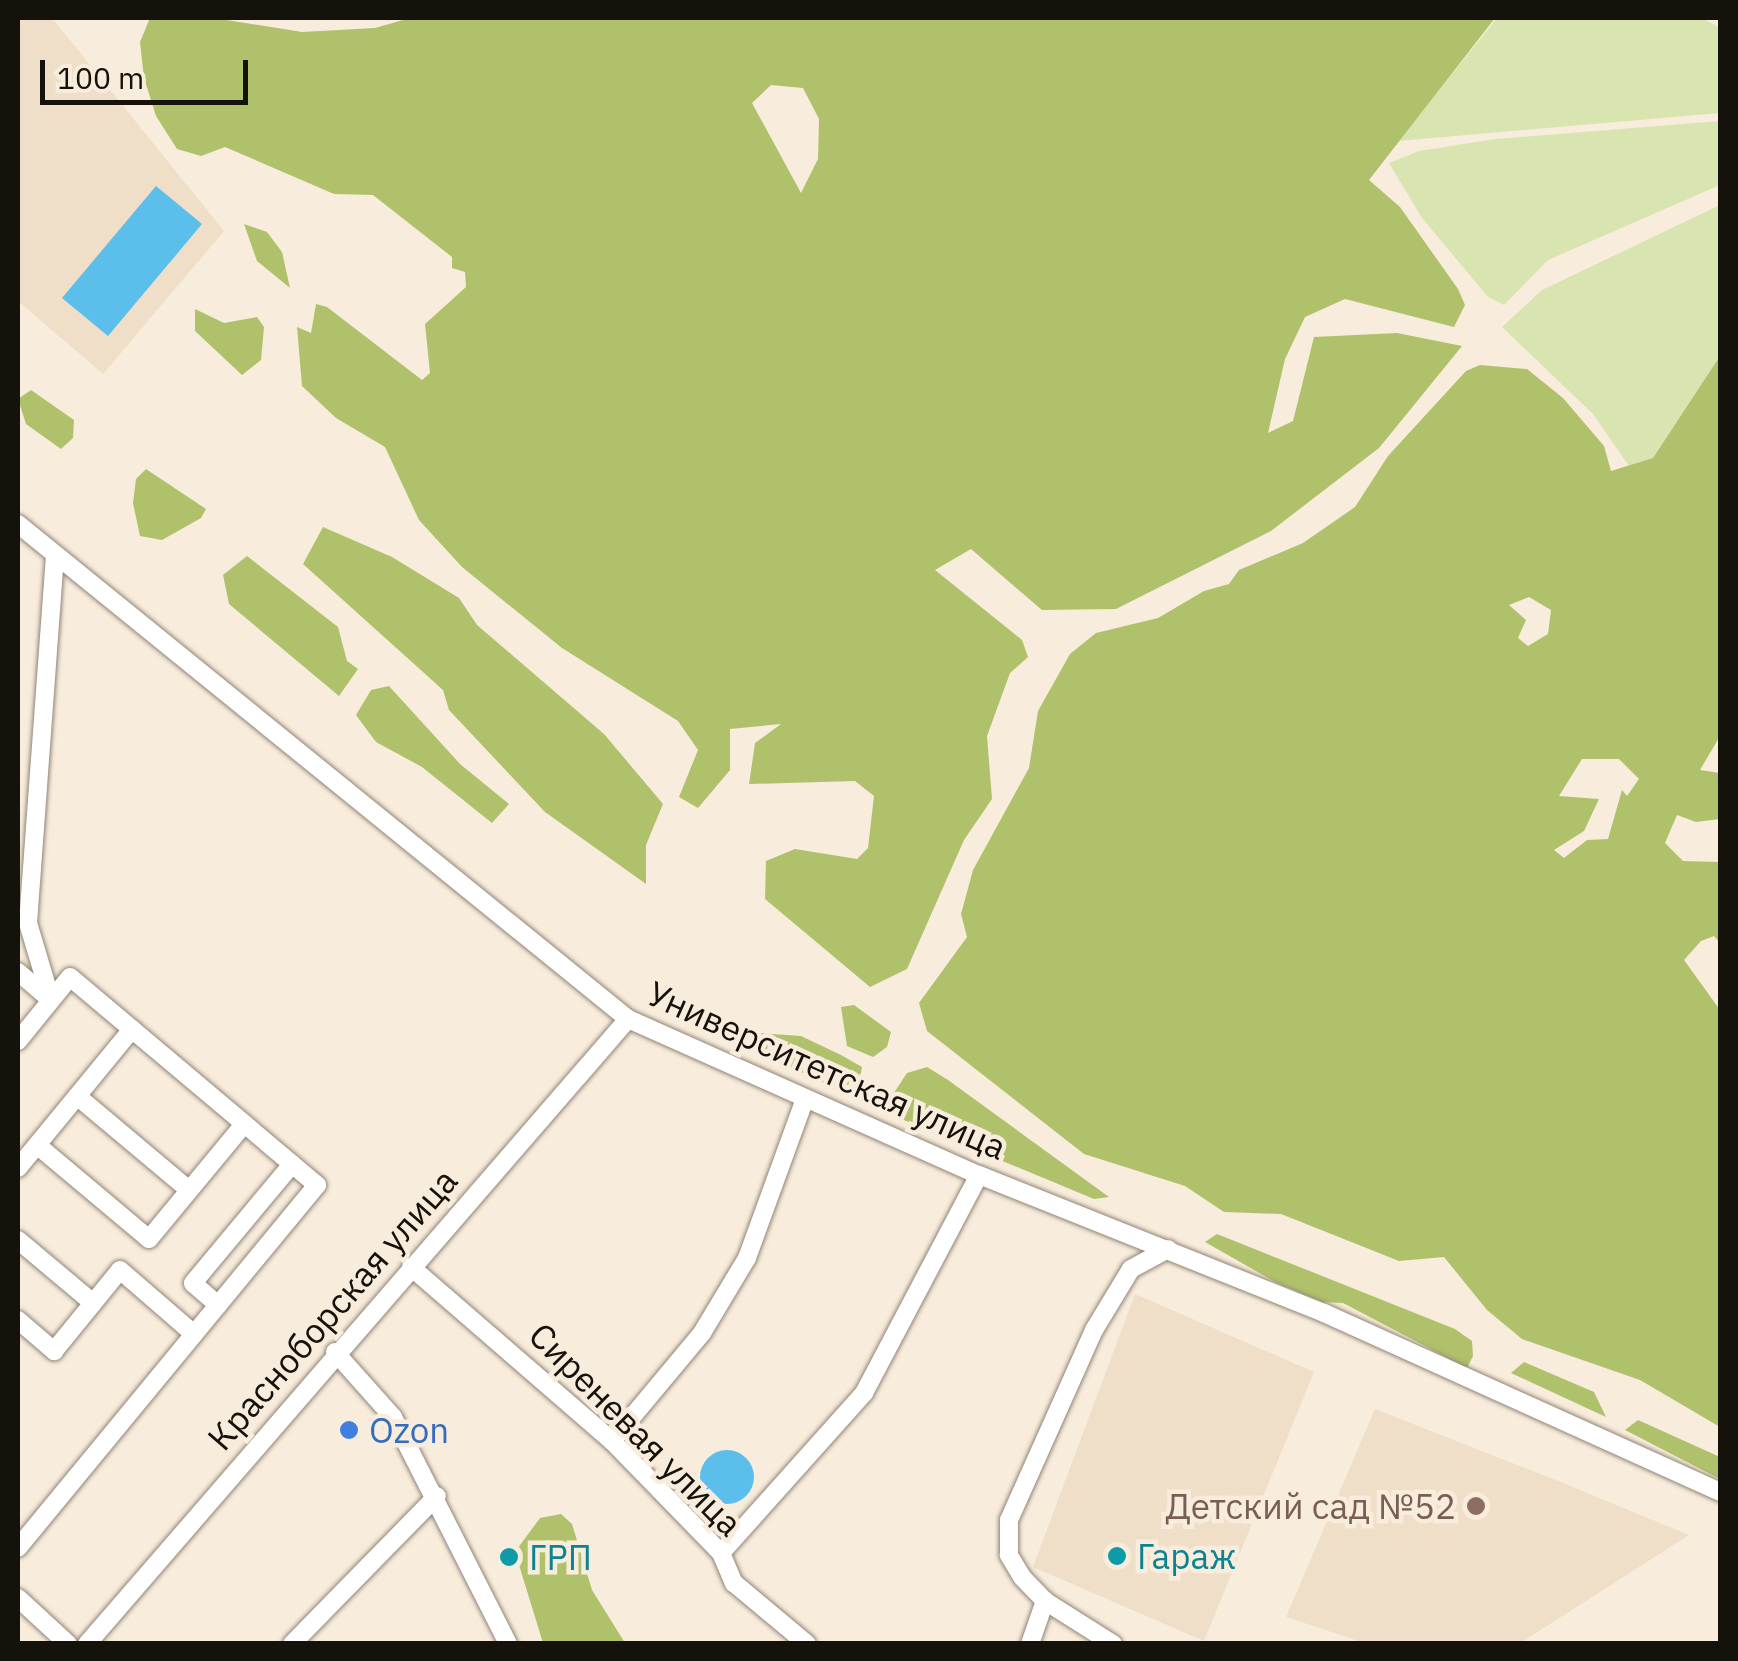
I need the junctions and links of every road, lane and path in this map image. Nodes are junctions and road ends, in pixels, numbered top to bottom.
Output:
1 (18, 524) edge
2 (55, 555) junction
3 (18, 972) edge
4 (51, 1000) junction
5 (628, 1019) junction
6 (132, 1029) junction
7 (18, 1041) edge
8 (77, 1096) junction
9 (805, 1099) junction
10 (244, 1124) junction
11 (36, 1145) junction
12 (292, 1164) junction
13 (18, 1168) edge
14 (979, 1175) junction
15 (189, 1190) junction
16 (18, 1240) edge
17 (1168, 1249) junction
18 (411, 1266) junction
19 (93, 1303) junction
20 (218, 1305) junction
21 (18, 1320) edge
22 (194, 1334) junction
23 (335, 1352) junction
24 (612, 1441) junction
25 (1720, 1492) edge
26 (437, 1496) junction
27 (18, 1548) edge
28 (721, 1553) junction
29 (18, 1598) edge
30 (1045, 1601) junction
31 (507, 1639) edge
32 (68, 1644) edge
33 (87, 1644) edge
34 (292, 1644) edge
35 (486, 1644) edge
36 (807, 1644) edge
37 (1030, 1644) edge
38 (1114, 1644) edge

1 - 2 street, Университетская улица
2 - 4 street
2 - 5 street, Университетская улица
3 - 4 street
4 - 6 street
4 - 7 street
5 - 9 street, Университетская улица
5 - 18 street, Красноборская улица
6 - 8 street
6 - 10 street
8 - 11 street
8 - 15 street
9 - 14 street, Университетская улица
9 - 24 street
10 - 12 street
10 - 15 street
11 - 13 street
11 - 15 street
12 - 20 street
12 - 20 street
14 - 17 street, Университетская улица
14 - 28 street
16 - 19 street
17 - 25 street, Университетская улица
17 - 30 street
18 - 23 street, Красноборская улица
18 - 24 street, Сиреневая улица
19 - 21 street
19 - 22 street
20 - 22 street
22 - 27 street
23 - 26 street
23 - 33 street, Красноборская улица
24 - 28 street, Сиреневая улица
26 - 31 street
26 - 34 street
28 - 36 street, Сиреневая улица
29 - 32 street
30 - 37 street
30 - 38 street
31 - 35 street

